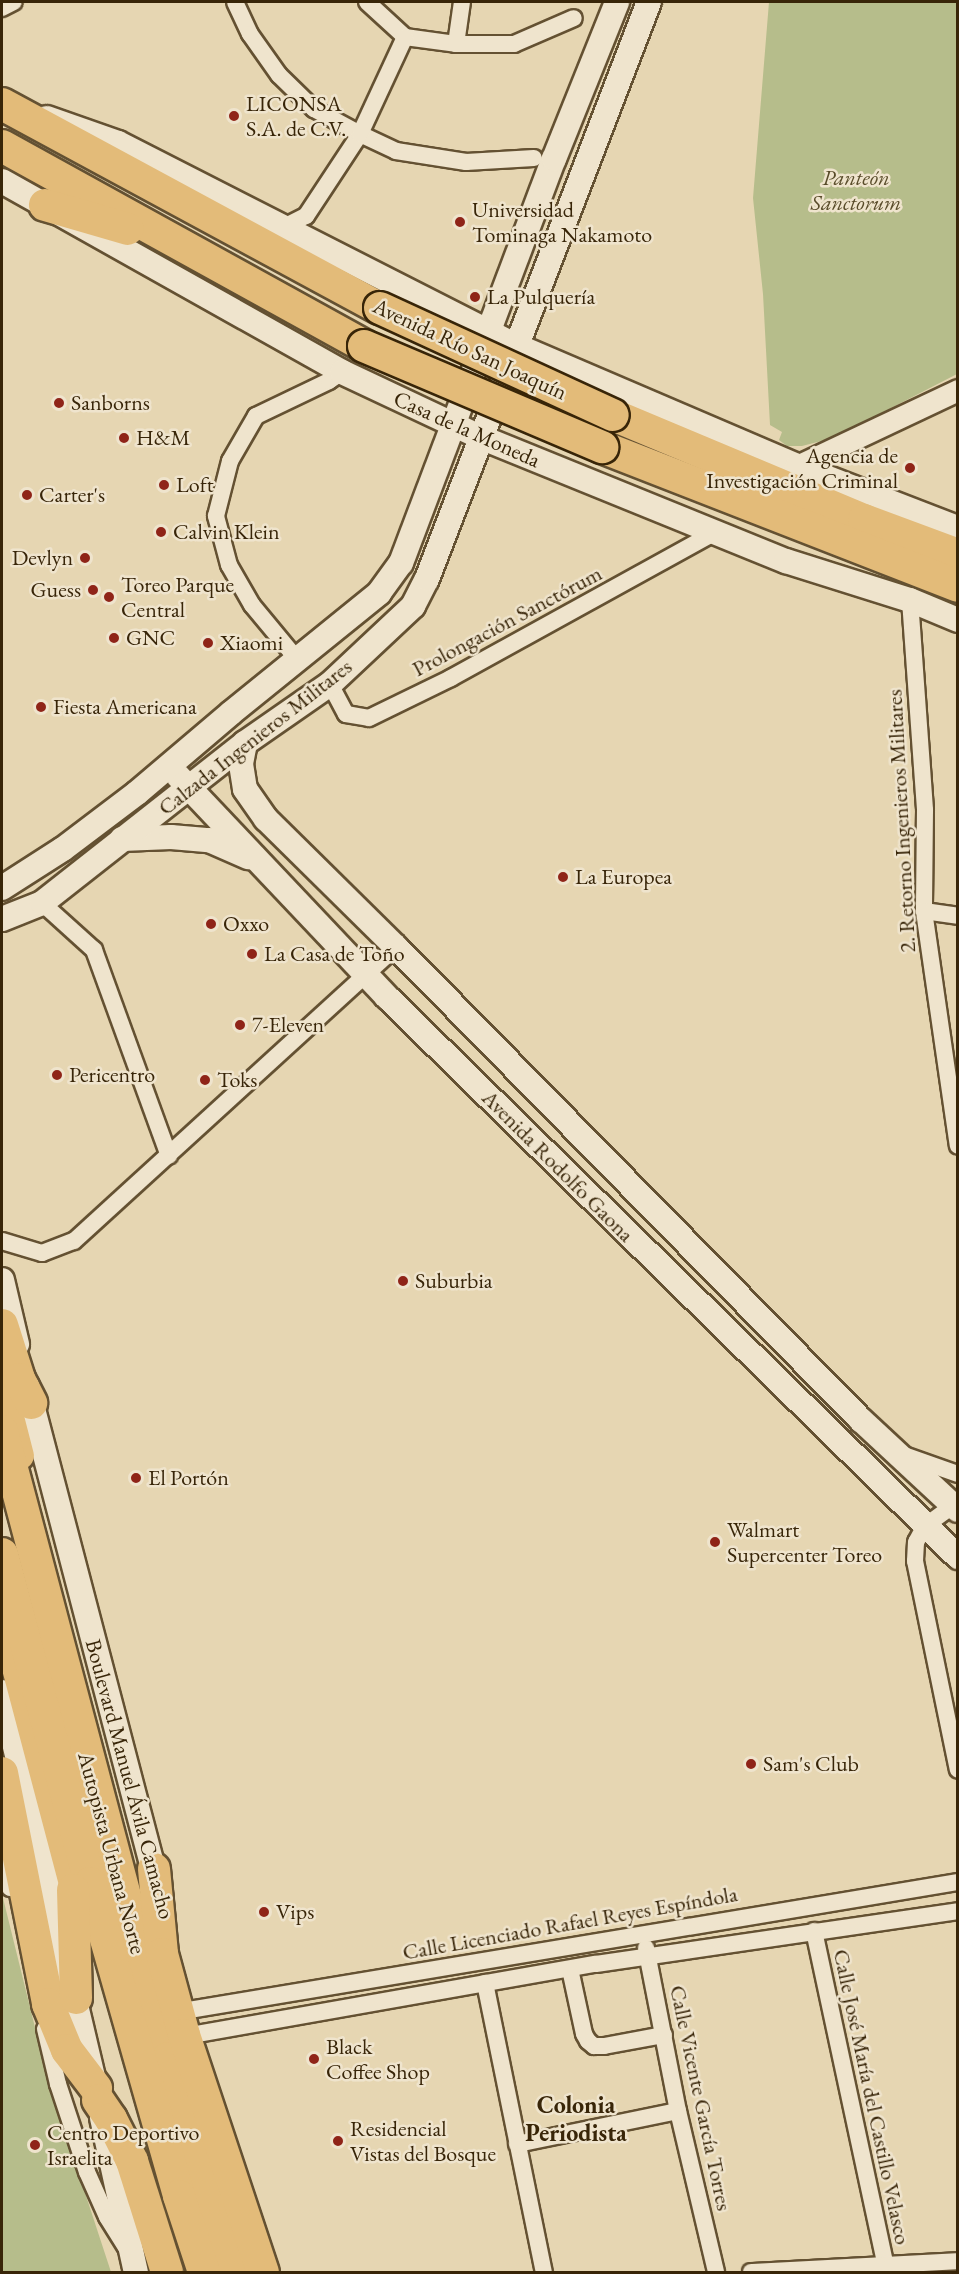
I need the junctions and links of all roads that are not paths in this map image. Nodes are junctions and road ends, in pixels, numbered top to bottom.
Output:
1 (14, 2) edge
2 (235, 2) edge
3 (367, 2) edge
4 (462, 2) edge
5 (617, 2) edge
6 (649, 2) edge
7 (2, 8) edge
8 (574, 18) dead end
9 (405, 37) junction
10 (456, 44) junction
11 (10, 108) edge
12 (360, 134) junction
13 (2, 146) edge
14 (534, 158) dead end
15 (2, 181) edge
16 (45, 205) junction
17 (284, 227) junction
18 (187, 246) junction
19 (488, 331) junction
20 (517, 346) junction
21 (342, 372) junction
22 (957, 390) edge
23 (455, 425) junction
24 (480, 437) junction
25 (797, 466) junction
26 (957, 528) edge
27 (714, 534) junction
28 (957, 555) edge
29 (957, 586) edge
30 (910, 600) junction
31 (957, 620) edge
32 (296, 658) junction
33 (330, 684) junction
34 (245, 743) junction
35 (168, 765) junction
36 (188, 788) junction
37 (122, 839) junction
38 (259, 862) junction
39 (2, 888) edge
40 (42, 903) junction
41 (924, 911) junction
42 (957, 916) edge
43 (2, 919) edge
44 (396, 947) junction
45 (366, 975) junction
46 (957, 1146) edge
47 (169, 1156) junction
48 (656, 1211) junction
49 (630, 1237) junction
50 (2, 1241) edge
51 (2, 1280) edge
52 (2, 1326) edge
53 (2, 1386) edge
54 (31, 1403) junction
55 (2, 1431) edge
56 (896, 1452) junction
57 (957, 1474) edge
58 (956, 1506) edge
59 (925, 1526) junction
60 (2, 1554) edge
61 (957, 1557) edge
62 (2, 1615) edge
63 (2, 1692) edge
64 (957, 1770) edge
65 (2, 1773) edge
66 (2, 1853) edge
67 (153, 1869) joint
68 (957, 1882) edge
69 (73, 1890) junction
70 (957, 1911) edge
71 (814, 1931) junction
72 (642, 1934) junction
73 (648, 1957) junction
74 (570, 1969) junction
75 (484, 1983) junction
76 (62, 2001) junction
77 (188, 2020) junction
78 (664, 2035) junction
79 (97, 2094) junction
80 (678, 2111) junction
81 (121, 2143) junction
82 (517, 2144) junction
83 (957, 2261) edge
84 (140, 2267) edge
85 (886, 2268) edge
86 (268, 2269) edge
87 (167, 2272) edge
88 (188, 2272) edge
89 (204, 2272) edge
90 (235, 2272) edge
91 (544, 2272) edge
92 (716, 2272) edge
93 (751, 2272) edge

1 - 7 street
2 - 12 street
3 - 9 street
4 - 10 street
5 - 19 main road, Calzada Ingenieros Militares
6 - 20 main road, Calzada Ingenieros Militares
8 - 10 street
9 - 10 street
9 - 12 street
11 - 17 main road
11 - 28 highway, Avenida Río San Joaquín, bridge
12 - 14 street
12 - 17 street
13 - 18 highway, Avenida Río San Joaquín
15 - 16 main road, Casa de la Moneda
16 - 18 highway
16 - 21 main road, Casa de la Moneda
17 - 19 main road
18 - 29 highway, Avenida Río San Joaquín, bridge
19 - 20 main road
19 - 23 main road, Calzada Ingenieros Militares
20 - 24 main road, Calzada Ingenieros Militares
20 - 25 main road
21 - 23 main road, Casa de la Moneda
21 - 32 street
22 - 25 street
23 - 24 main road, Casa de la Moneda
23 - 32 main road, Calzada Ingenieros Militares
24 - 27 main road, Casa de la Moneda
24 - 33 main road, Calzada Ingenieros Militares
25 - 26 main road
27 - 30 main road, Casa de la Moneda
27 - 33 street, Prolongación Sanctórum
30 - 31 main road, Casa de la Moneda
30 - 41 street, 2. Retorno Ingenieros Militares
32 - 35 main road, Calzada Ingenieros Militares
33 - 34 main road, Calzada Ingenieros Militares
34 - 36 main road, Calzada Ingenieros Militares
34 - 44 main road, Avenida Rodolfo Gaona
35 - 36 main road, Avenida Rodolfo Gaona
35 - 39 main road, Calzada Ingenieros Militares
36 - 37 main road, Calzada Ingenieros Militares
36 - 38 main road, Avenida Rodolfo Gaona
37 - 38 main road
37 - 40 main road, Calzada Ingenieros Militares
38 - 45 main road, Avenida Rodolfo Gaona
40 - 43 main road, Calzada Ingenieros Militares
40 - 47 street
41 - 42 street
41 - 46 street, 2. Retorno Ingenieros Militares
44 - 45 street
44 - 48 main road, Avenida Rodolfo Gaona
45 - 47 street
45 - 49 main road, Avenida Rodolfo Gaona
47 - 50 street
48 - 49 main road
48 - 56 main road, Avenida Rodolfo Gaona
49 - 59 main road, Avenida Rodolfo Gaona
51 - 54 main road, Boulevard Manuel Ávila Camacho
52 - 54 highway
53 - 86 highway, Boulevard Manuel Ávila Camacho
54 - 67 main road, Boulevard Manuel Ávila Camacho
55 - 90 highway, Autopista Urbana Norte
56 - 57 street
56 - 58 main road, Avenida Rodolfo Gaona
58 - 59 street
59 - 61 main road, Avenida Rodolfo Gaona
59 - 64 street
60 - 89 highway, Autopista Urbana Norte
62 - 69 highway
63 - 76 main road
65 - 76 highway
66 - 84 street
67 - 77 highway
68 - 72 street, Calle Licenciado Rafael Reyes Espíndola
69 - 76 highway
69 - 88 highway
70 - 71 street, Calle Licenciado Rafael Reyes Espíndola
71 - 73 street, Calle Licenciado Rafael Reyes Espíndola
71 - 85 street, Calle José María del Castillo Velasco
72 - 73 street, Calle Vicente García Torres
72 - 77 street, Calle Licenciado Rafael Reyes Espíndola
73 - 74 street, Calle Licenciado Rafael Reyes Espíndola
73 - 78 street, Calle Vicente García Torres
74 - 75 street, Calle Licenciado Rafael Reyes Espíndola
74 - 78 street
75 - 77 street, Calle Licenciado Rafael Reyes Espíndola
75 - 82 street
76 - 79 highway
77 - 86 highway
78 - 80 street, Calle Vicente García Torres
79 - 81 highway
79 - 84 main road
80 - 82 street
80 - 92 street, Calle Vicente García Torres
81 - 84 highway
81 - 87 highway
82 - 91 street
83 - 85 street
85 - 93 street

